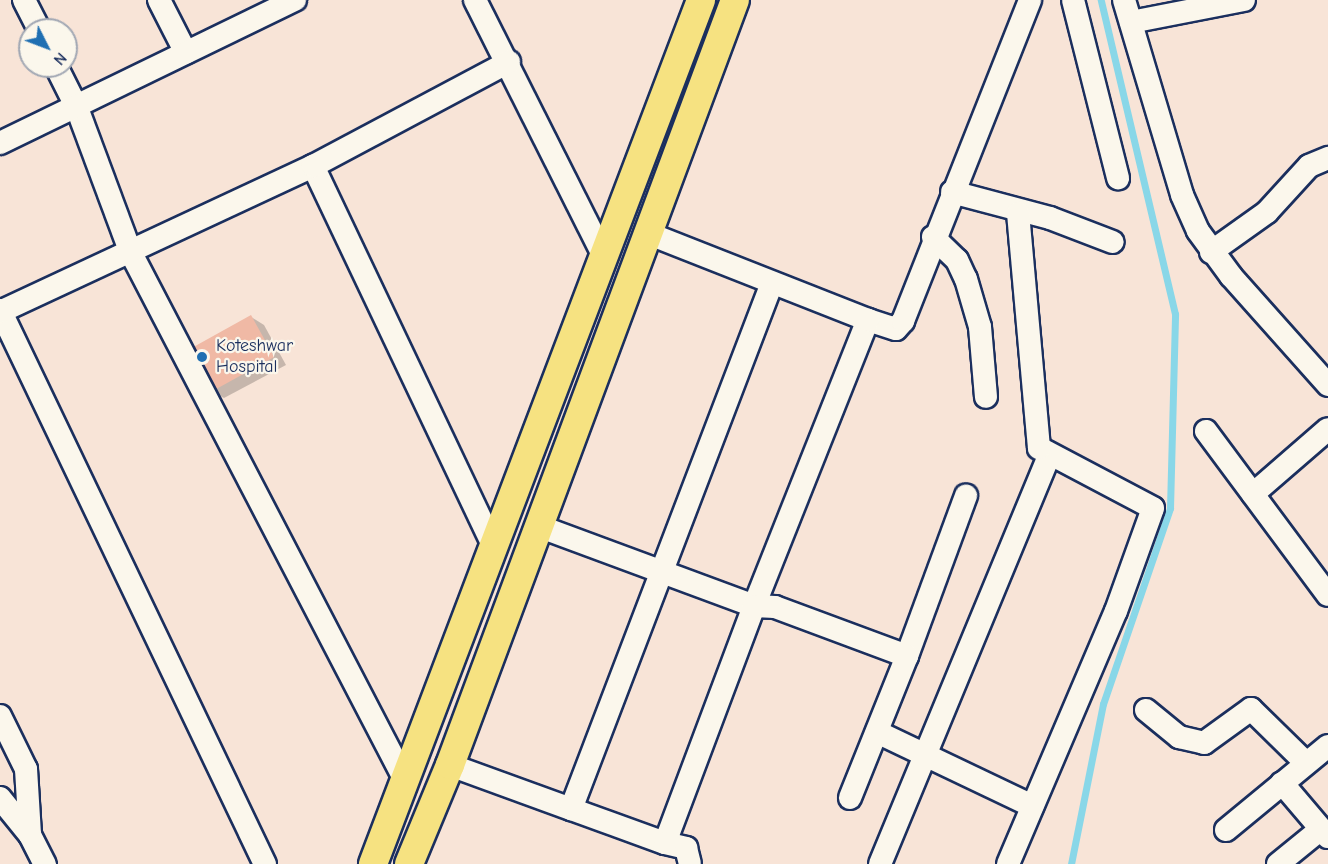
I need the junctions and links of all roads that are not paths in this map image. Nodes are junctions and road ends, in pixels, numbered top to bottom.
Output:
1 (24, 0) edge
2 (159, 0) edge
3 (295, 0) edge
4 (475, 0) edge
5 (701, 0) edge
6 (735, 0) edge
7 (1030, 0) edge
8 (1073, 0) edge
9 (1124, 0) edge
10 (1244, 0) edge
11 (33, 18) edge
12 (1131, 22) junction
13 (186, 53) junction
14 (509, 62) junction
15 (62, 78) edge
16 (77, 108) junction
17 (0, 143) edge
18 (1328, 158) edge
19 (314, 166) junction
20 (1118, 178) dead end
21 (952, 192) junction
22 (1018, 213) junction
23 (647, 233) junction
24 (933, 237) junction
25 (1113, 242) dead end
26 (602, 252) junction
27 (1211, 252) junction
28 (131, 253) junction
29 (772, 283) junction
30 (0, 311) edge
31 (868, 320) junction
32 (1328, 385) edge
33 (986, 397) dead end
34 (1328, 429) edge
35 (1206, 431) dead end
36 (1049, 457) junction
37 (1253, 494) junction
38 (966, 496) dead end
39 (538, 526) junction
40 (493, 546) junction
41 (659, 571) junction
42 (1328, 595) edge
43 (754, 606) junction
44 (907, 656) junction
45 (1146, 710) dead end
46 (0, 716) edge
47 (877, 732) junction
48 (1328, 746) edge
49 (925, 755) junction
50 (1306, 763) junction
51 (450, 765) junction
52 (406, 782) junction
53 (1282, 783) junction
54 (0, 798) edge
55 (850, 798) dead end
56 (1032, 806) junction
57 (571, 809) junction
58 (1226, 830) dead end
59 (1324, 833) edge
60 (30, 834) junction
61 (665, 843) junction
62 (45, 864) edge
63 (265, 864) edge
64 (374, 864) edge
65 (409, 864) edge
66 (690, 864) edge
67 (880, 864) edge
68 (1008, 864) edge
69 (1278, 864) edge

1 - 11 street
2 - 13 street
3 - 13 street
4 - 14 street
5 - 26 main road
6 - 23 main road
7 - 21 street
8 - 20 street
9 - 12 street
10 - 12 street
12 - 27 street
13 - 16 street
14 - 19 street
14 - 26 street
15 - 16 street
16 - 17 street
16 - 28 street
18 - 27 street
19 - 28 street
19 - 40 street
21 - 22 street
21 - 24 street
22 - 25 street
22 - 36 street
23 - 29 street
23 - 39 main road
24 - 31 street
24 - 33 street
26 - 40 main road
27 - 32 street
28 - 30 street
28 - 52 street
29 - 31 street
29 - 41 street
30 - 63 street
31 - 43 street
34 - 37 street
35 - 37 street
36 - 49 street
36 - 56 street
37 - 42 street
38 - 44 street
39 - 41 street
39 - 51 main road
40 - 52 main road
41 - 43 street
41 - 57 street
43 - 44 street
43 - 61 street
44 - 47 street
45 - 50 street
46 - 60 street
47 - 49 street
47 - 55 street
48 - 50 street
49 - 56 street
49 - 67 street
50 - 53 street
51 - 57 street
51 - 65 main road
52 - 64 main road
53 - 58 street
53 - 59 street
54 - 60 street
56 - 68 street
57 - 61 street
59 - 69 street
60 - 62 street
61 - 66 street

